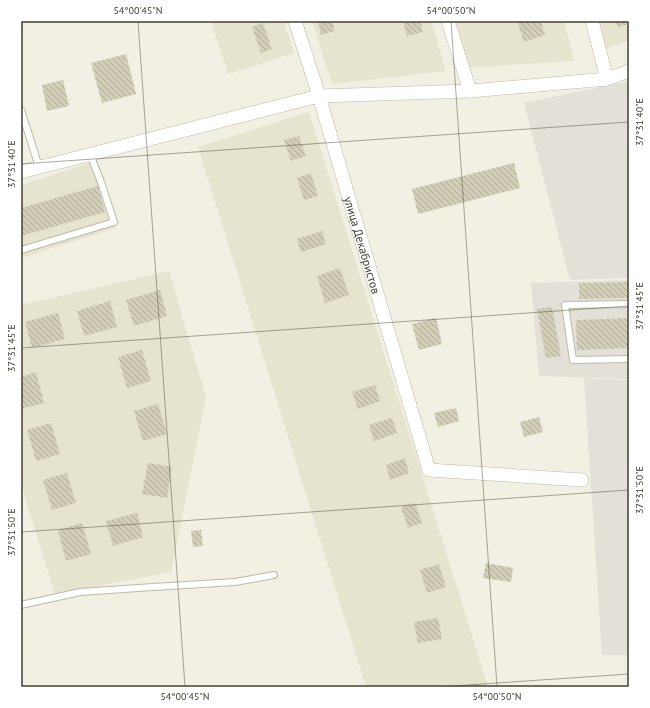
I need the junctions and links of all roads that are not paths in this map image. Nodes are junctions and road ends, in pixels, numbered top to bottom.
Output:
1 (295, 21) edge
2 (448, 21) edge
3 (592, 21) edge
4 (629, 71) edge
5 (607, 79) junction
6 (470, 91) junction
7 (319, 96) junction
8 (21, 110) edge
9 (90, 154) junction
10 (39, 166) junction
11 (21, 172) edge
12 (21, 250) edge
13 (629, 304) edge
14 (629, 358) edge
15 (582, 480) dead end
16 (274, 575) dead end
17 (21, 605) edge

1 - 7 street, улица Декабристов
2 - 6 street
3 - 5 street
4 - 5 street
5 - 6 street
6 - 7 street
7 - 9 street
7 - 15 street, улица Декабристов
8 - 10 lane
9 - 10 street
9 - 12 lane
10 - 11 street
13 - 14 lane
16 - 17 lane

